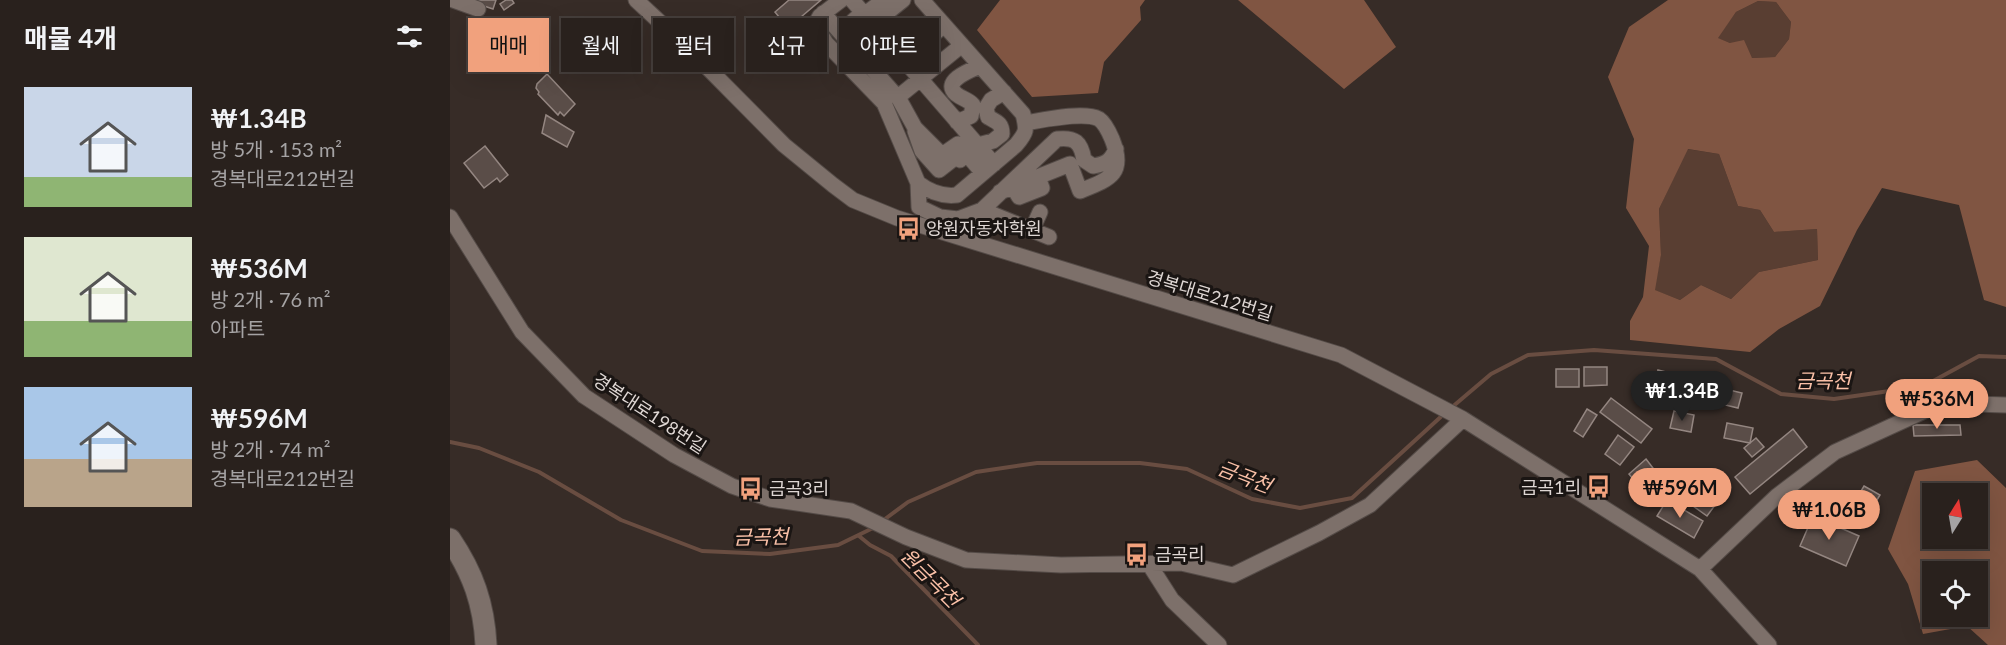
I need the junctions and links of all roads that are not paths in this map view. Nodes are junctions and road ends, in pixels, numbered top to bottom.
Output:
1 (453, 0) edge
2 (636, 0) edge
3 (841, 0) edge
4 (852, 0) edge
5 (922, 0) edge
6 (478, 9) dead end
7 (823, 13) junction
8 (882, 18) edge
9 (939, 25) edge
10 (944, 25) junction
11 (962, 45) junction
12 (980, 66) junction
13 (917, 72) edge
14 (920, 79) junction
15 (1004, 93) junction
16 (898, 97) junction
17 (957, 122) junction
18 (1025, 123) junction
19 (978, 146) junction
20 (1116, 149) junction
21 (984, 172) junction
22 (918, 183) junction
23 (1007, 189) junction
24 (927, 210) junction
25 (982, 210) junction
26 (1040, 212) dead end
27 (450, 217) edge
28 (918, 224) junction
29 (1032, 230) junction
30 (1049, 237) dead end
31 (2006, 405) edge
32 (1463, 419) junction
33 (450, 539) edge
34 (1149, 564) junction
35 (1700, 569) junction
36 (486, 645) edge
37 (1220, 645) edge
38 (1769, 645) edge

1 - 6 street
2 - 28 street, 경복대로212번길
3 - 7 street
4 - 8 street
5 - 10 street
7 - 16 street
7 - 22 street
9 - 10 street
10 - 11 street
11 - 12 street
11 - 14 street
12 - 15 street
12 - 17 street
13 - 14 street
14 - 16 street
14 - 17 street
15 - 18 street
15 - 19 street
16 - 21 street
17 - 19 street
18 - 20 street
18 - 21 street
19 - 21 street
20 - 23 street
20 - 23 street
21 - 22 street
22 - 24 street
23 - 25 street
24 - 25 street
24 - 28 street
25 - 29 street
26 - 29 street
27 - 34 street, 경복대로198번길
28 - 32 street, 경복대로212번길
29 - 30 street
31 - 35 street
32 - 34 street, 경복대로198번길
32 - 35 street, 경복대로212번길
33 - 36 street
34 - 37 street
35 - 38 street, 경복대로212번길

